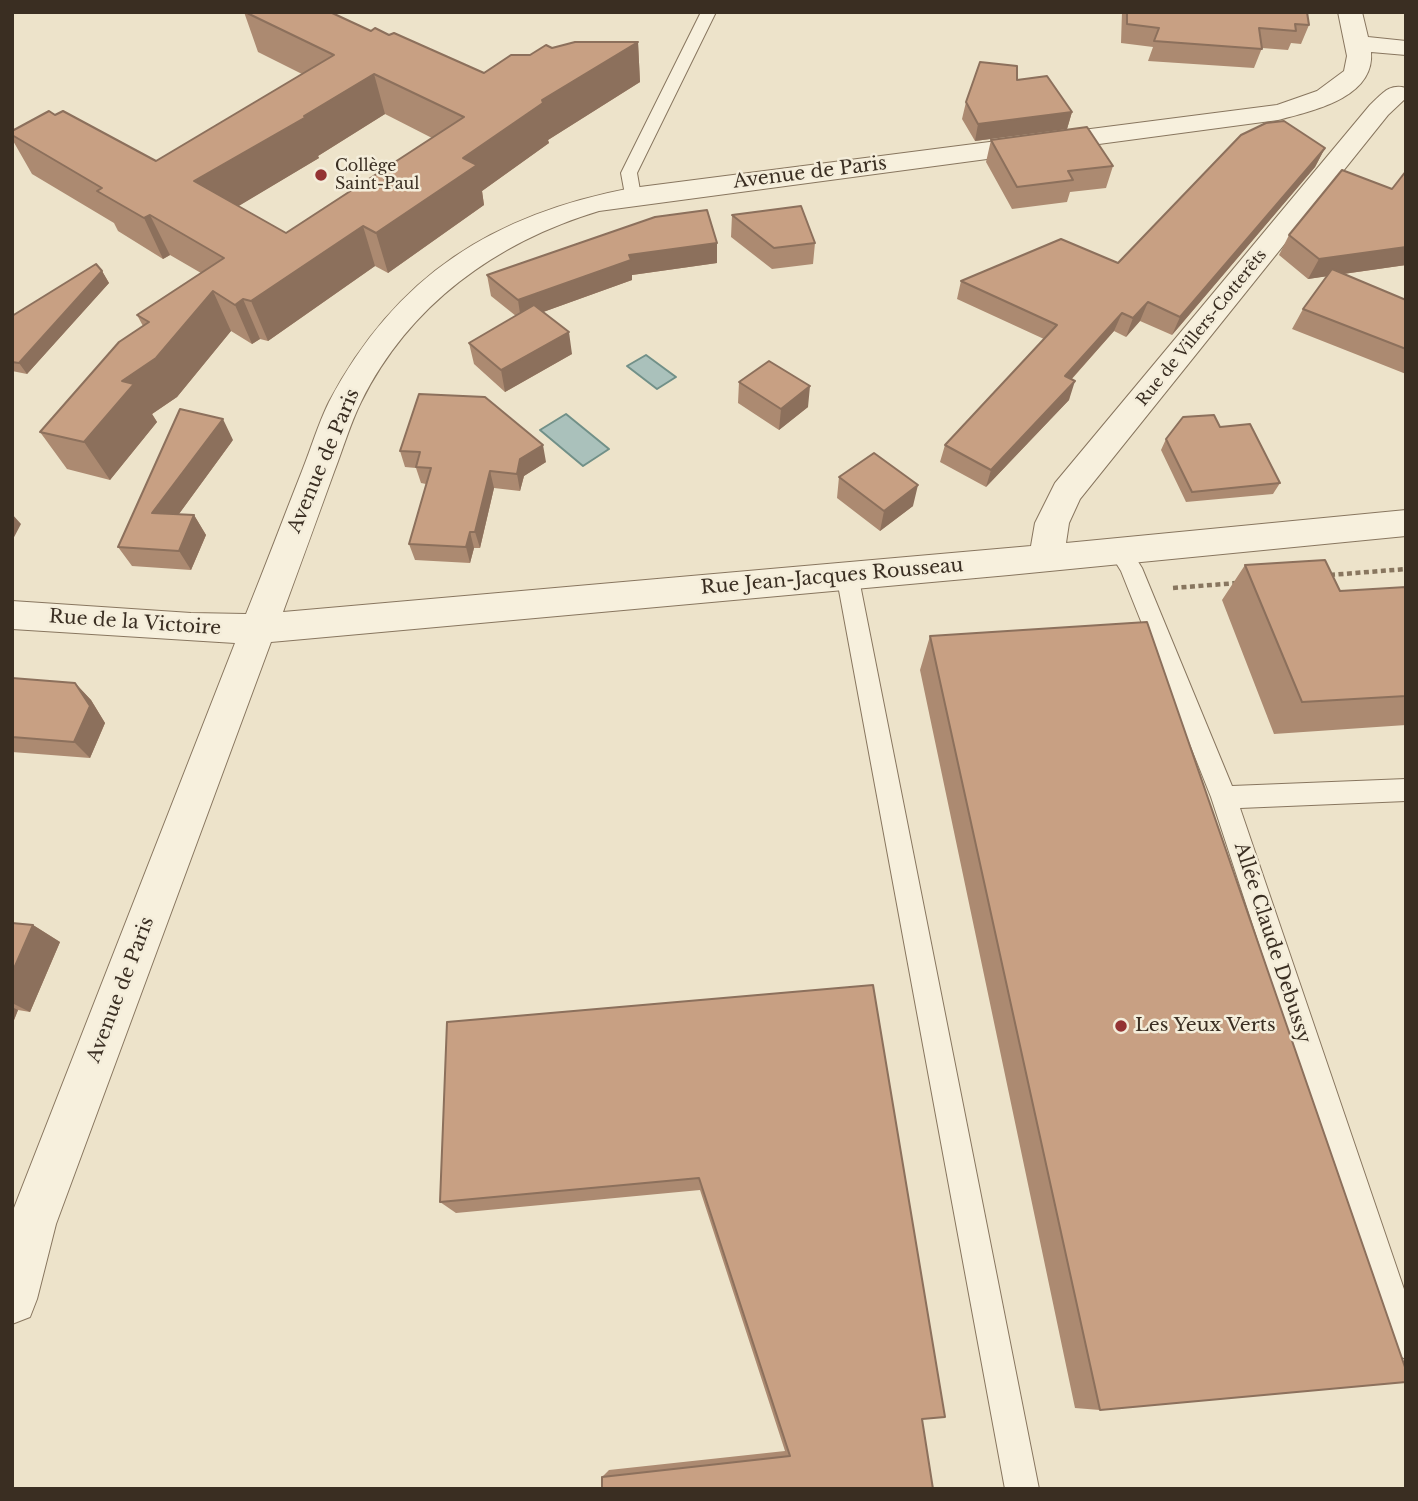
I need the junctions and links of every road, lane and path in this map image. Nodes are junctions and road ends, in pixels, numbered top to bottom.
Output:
1 (709, 12) edge
2 (1350, 12) edge
3 (1355, 43) junction
4 (1406, 48) edge
5 (1356, 71) junction
6 (1331, 93) junction
7 (1397, 103) edge
8 (632, 196) junction
9 (1406, 523) edge
10 (1119, 550) junction
11 (1047, 556) junction
12 (1406, 569) edge
13 (847, 574) junction
14 (1326, 576) edge
15 (1246, 582) edge
16 (1140, 591) junction
17 (12, 615) edge
18 (258, 629) junction
19 (1406, 790) edge
20 (1224, 797) junction
21 (12, 1299) edge
22 (1406, 1343) edge
23 (1022, 1489) edge

1 - 8 lane
2 - 3 street
3 - 4 street
3 - 5 street
5 - 6 street, Avenue de Paris
5 - 7 street
6 - 7 street
6 - 8 street, Avenue de Paris
7 - 11 street, Rue de Villers-Cotterêts
8 - 18 street, Avenue de Paris
9 - 10 street, Rue Jean-Jacques Rousseau
10 - 11 street, Rue Jean-Jacques Rousseau
10 - 16 lane, Allée Claude Debussy
11 - 13 street, Rue Jean-Jacques Rousseau
12 - 14 path
13 - 18 street, Rue Jean-Jacques Rousseau
13 - 23 lane
15 - 16 path
16 - 20 lane, Allée Claude Debussy
17 - 18 street, Rue de la Victoire
18 - 21 street, Avenue de Paris
19 - 20 lane
20 - 22 lane, Allée Claude Debussy

